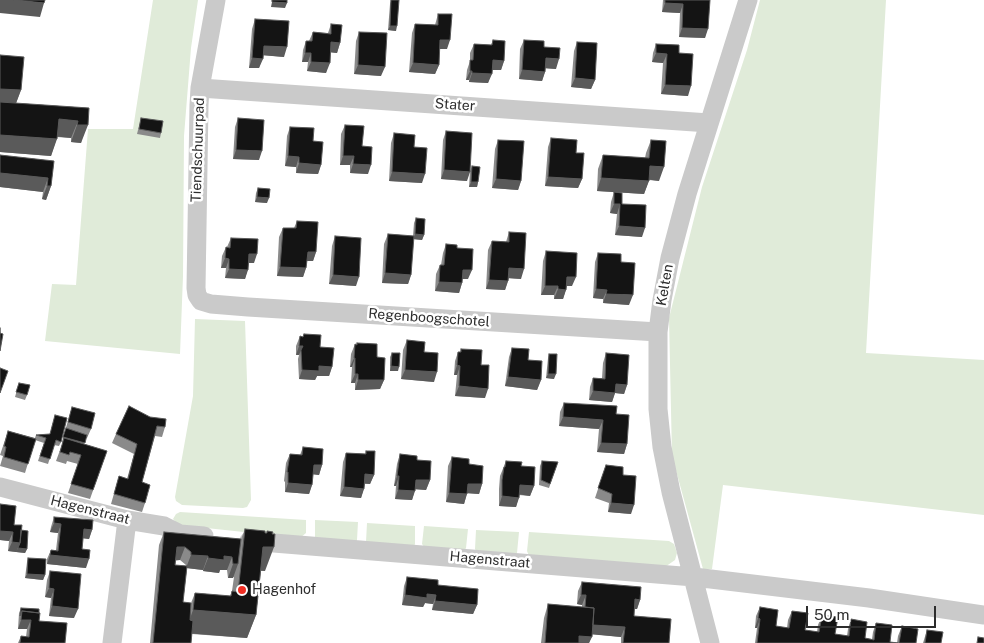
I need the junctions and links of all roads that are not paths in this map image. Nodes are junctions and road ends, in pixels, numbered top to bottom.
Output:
1 (216, 0) edge
2 (748, 0) edge
3 (200, 88) junction
4 (709, 122) junction
5 (201, 301) joint
6 (658, 332) junction
7 (0, 487) edge
8 (127, 520) junction
9 (694, 577) junction
10 (984, 615) edge
11 (112, 643) edge
12 (710, 643) edge

1 - 3 street, Tiendschuurpad
2 - 4 street, Kelten
3 - 4 street, Stater
3 - 5 street, Tiendschuurpad
4 - 6 street, Kelten
5 - 6 street, Regenboogschotel
6 - 9 street, Kelten
7 - 8 street, Hagenstraat
8 - 9 street, Hagenstraat
8 - 11 street
9 - 10 street, Hagenstraat
9 - 12 street, Kelten

